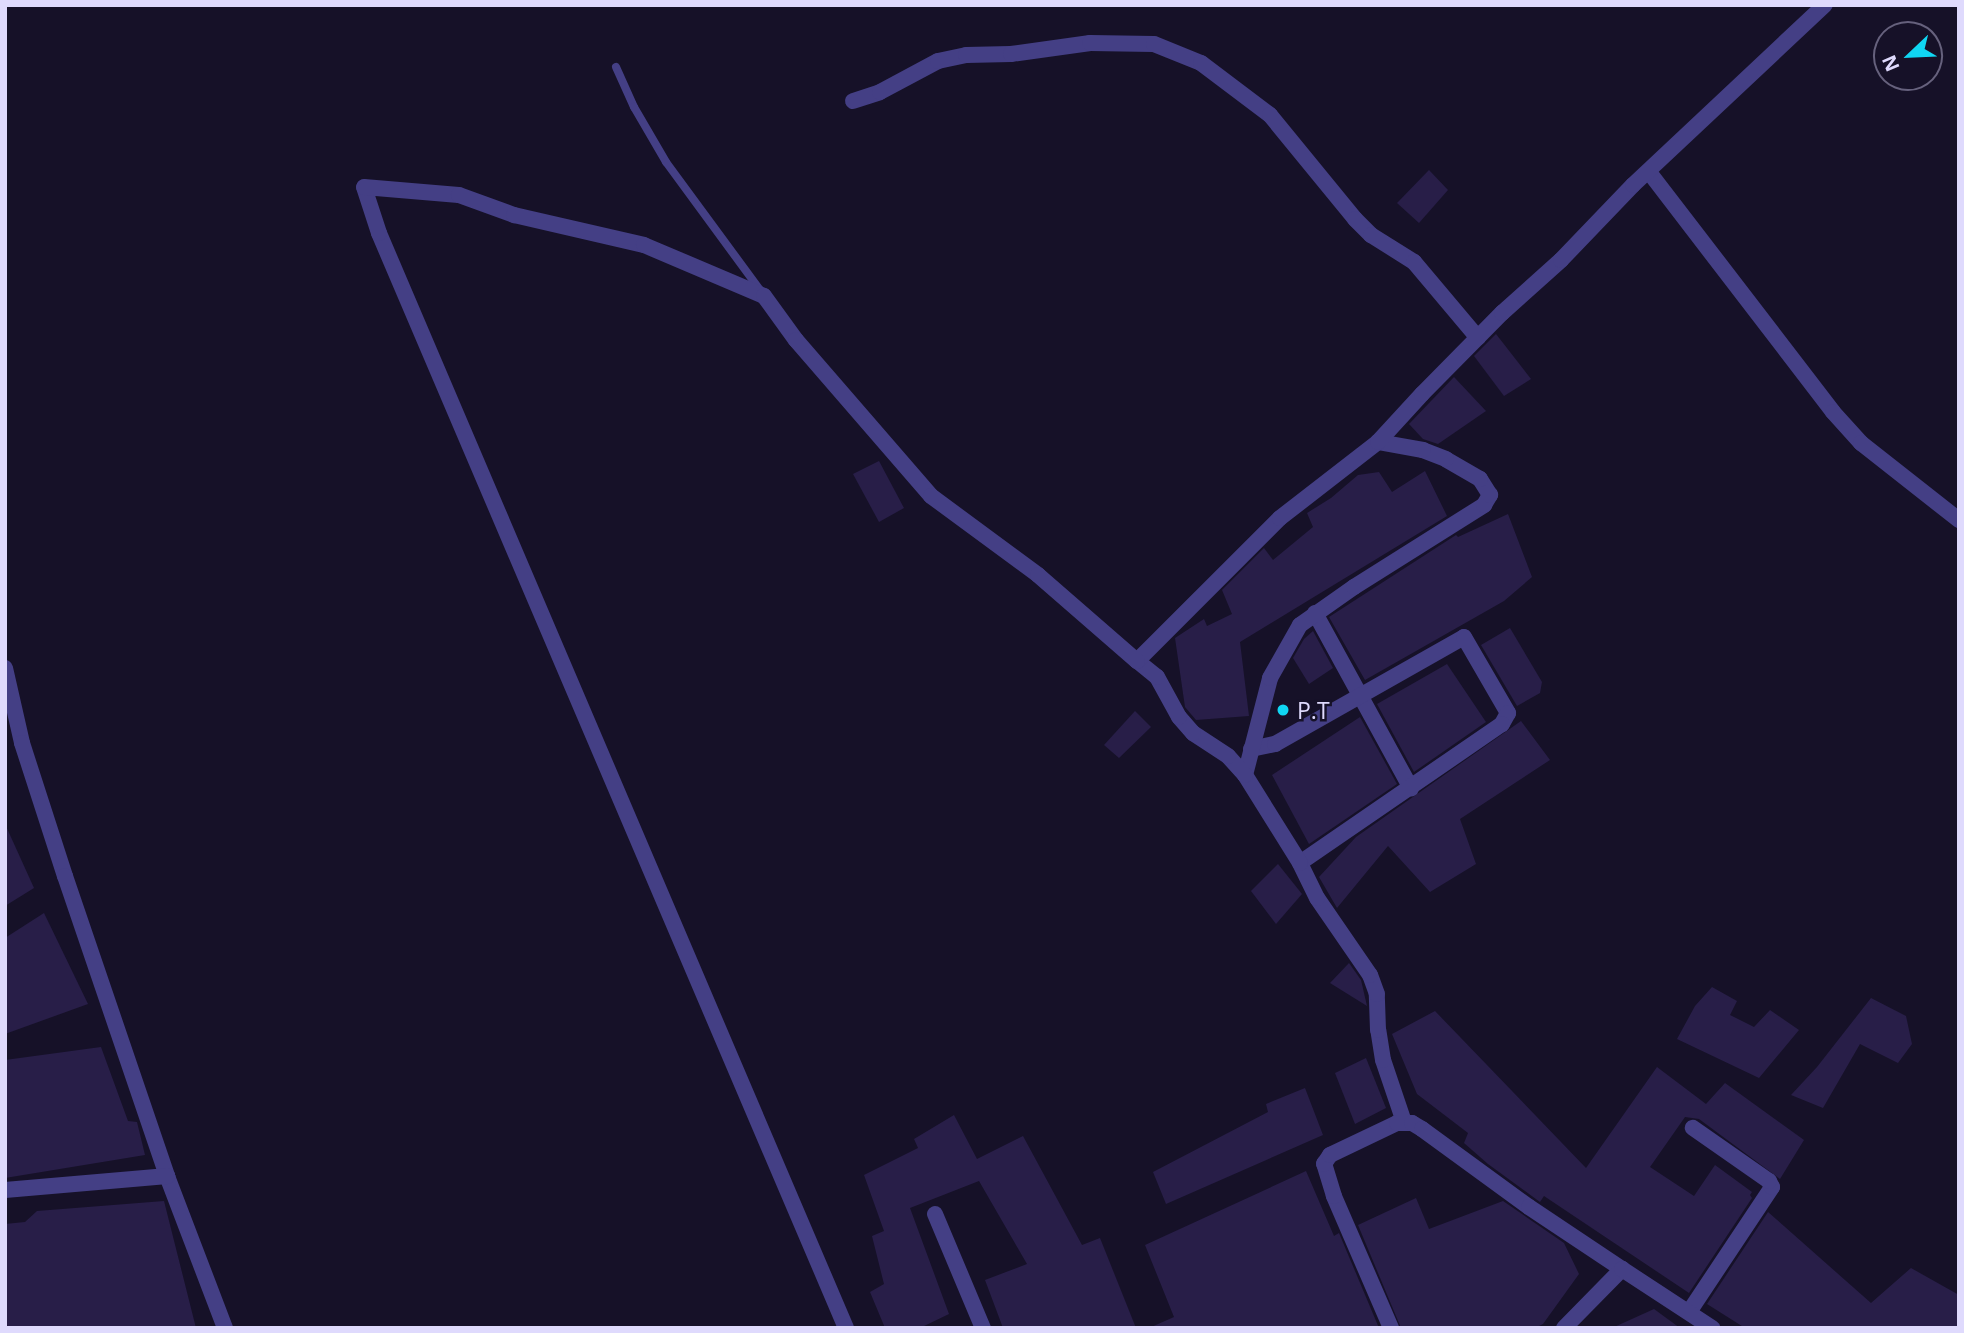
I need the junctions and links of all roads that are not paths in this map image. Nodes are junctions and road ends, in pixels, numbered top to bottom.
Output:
1 (1825, 5) edge
2 (616, 67) dead end
3 (853, 100) dead end
4 (1649, 172) junction
5 (764, 296) junction
6 (1478, 338) junction
7 (1378, 442) junction
8 (1959, 520) edge
9 (1315, 613) junction
10 (1137, 661) junction
11 (5, 668) edge
12 (1361, 696) junction
13 (5, 741) edge
14 (22, 743) junction
15 (1251, 749) junction
16 (1245, 775) junction
17 (1411, 788) junction
18 (1300, 863) junction
19 (1404, 1122) junction
20 (1693, 1128) dead end
21 (167, 1176) junction
22 (5, 1190) edge
23 (935, 1214) dead end
24 (1622, 1269) junction
25 (1689, 1312) junction
26 (225, 1328) edge
27 (846, 1328) edge
28 (984, 1328) edge
29 (1391, 1328) edge
30 (1564, 1328) edge
31 (1712, 1328) edge

1 - 4 street
2 - 5 lane
3 - 6 street
4 - 6 street
4 - 8 street
5 - 10 street
5 - 27 street
6 - 7 street
7 - 9 street
7 - 10 street
9 - 12 street
9 - 15 street
10 - 16 street
11 - 14 street
12 - 15 street
12 - 17 street
12 - 17 street
13 - 14 street
14 - 21 street
15 - 16 street
16 - 18 street
17 - 18 street
18 - 19 street
19 - 24 street
19 - 29 street
20 - 25 street
21 - 22 street
21 - 26 street
23 - 28 street
24 - 25 street
24 - 30 street
25 - 31 street

